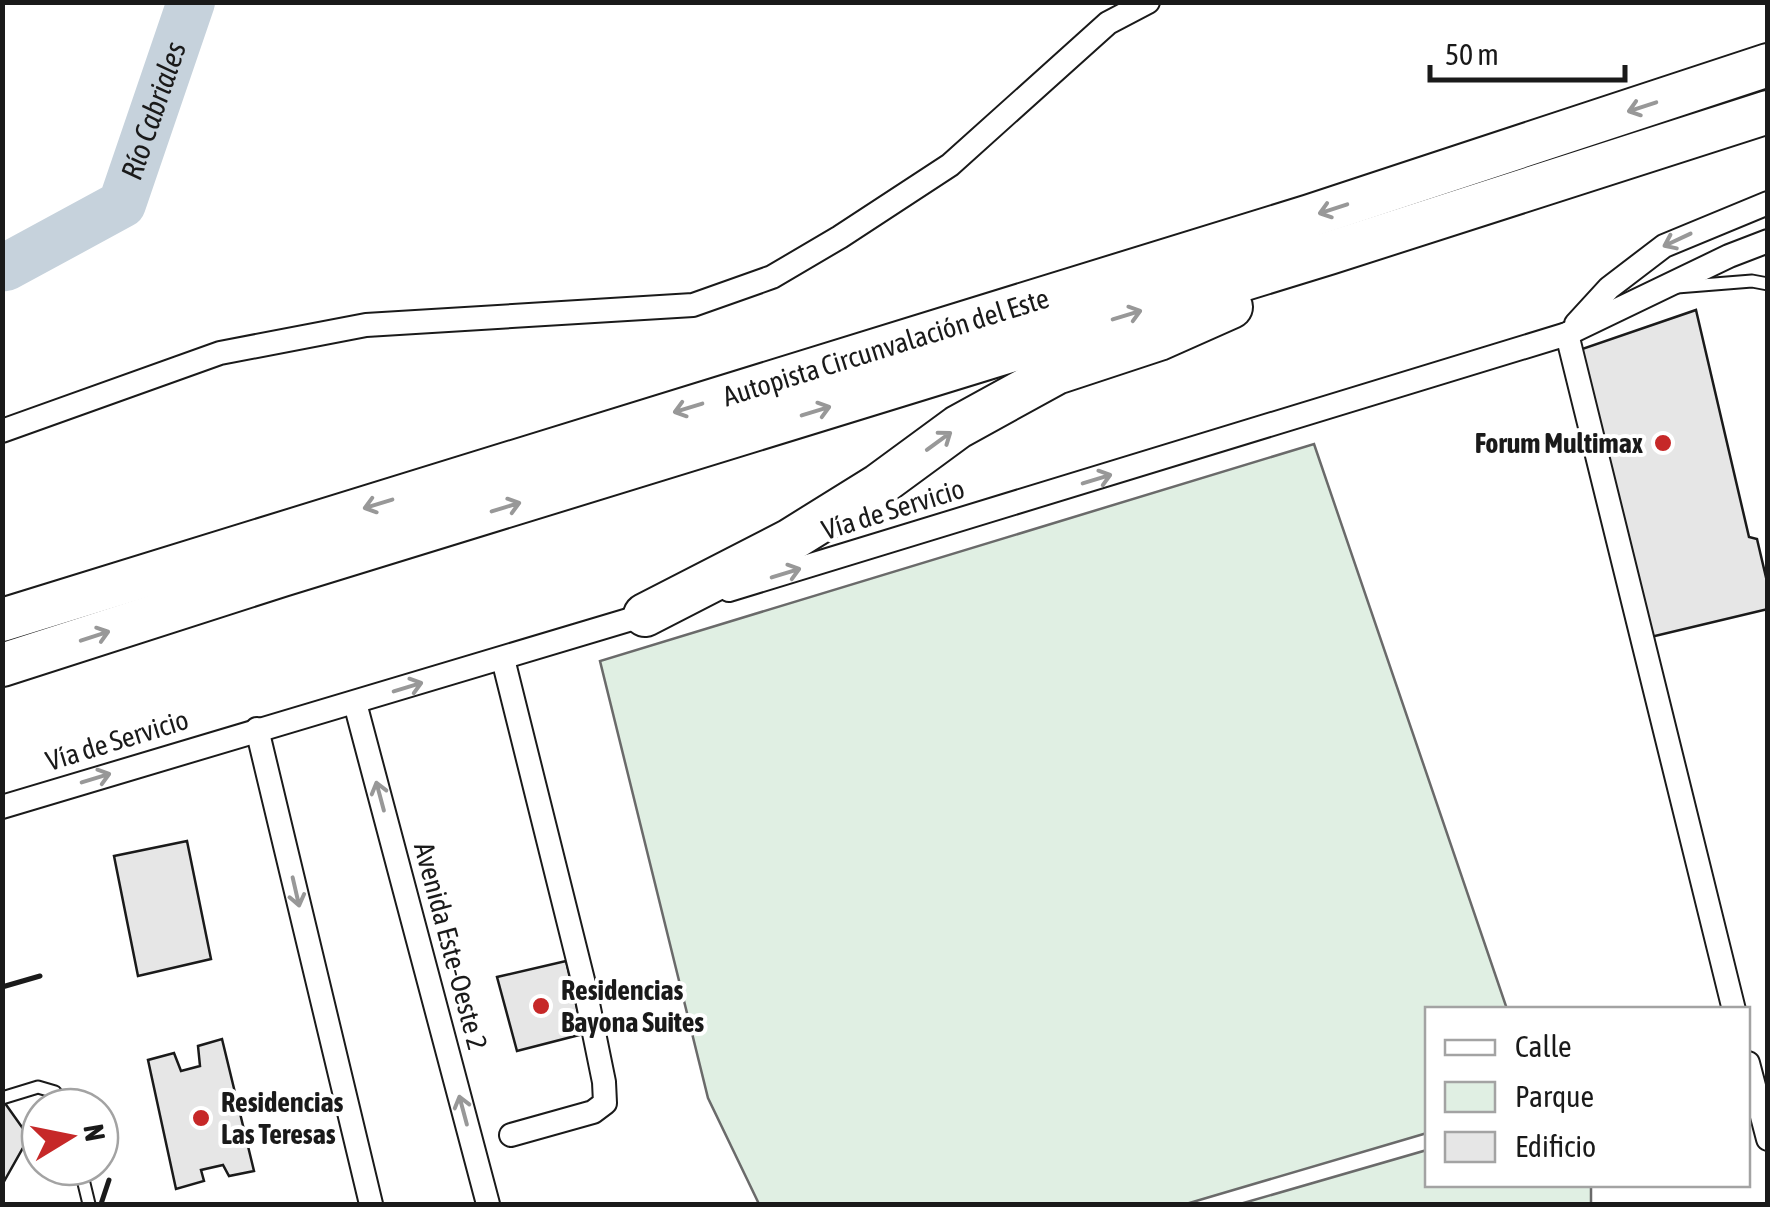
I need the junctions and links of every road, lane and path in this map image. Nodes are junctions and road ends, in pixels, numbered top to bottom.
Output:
1 (1148, 2) edge
2 (1768, 66) edge
3 (1768, 112) edge
4 (1768, 204) edge
5 (1730, 217) junction
6 (1768, 241) edge
7 (1344, 248) junction
8 (1729, 256) junction
9 (1768, 284) edge
10 (1668, 287) junction
11 (1567, 334) junction
12 (2, 431) edge
13 (645, 615) junction
14 (2, 620) edge
15 (503, 659) junction
16 (2, 665) edge
17 (355, 703) junction
18 (257, 729) junction
19 (2, 807) edge
20 (1733, 1007) edge
21 (1750, 1071) edge
22 (511, 1135) dead end
23 (1768, 1139) edge
24 (371, 1204) edge
25 (488, 1204) edge

1 - 12 street
2 -> 14 highway, Autopista Circunvalación del Este
3 - 7 highway, Autopista Circunvalación del Este
4 - 5 street
5 - 8 street
5 -> 11 street
6 - 8 street, Vía de Servicio
13 -> 7 highway
16 -> 7 highway, Autopista Circunvalación del Este
8 - 10 street, Vía de Servicio
9 - 10 lane
10 - 11 street, Vía de Servicio
13 -> 11 street, Vía de Servicio
11 - 20 street
13 - 15 street, Vía de Servicio
17 -> 15 street, Vía de Servicio
15 - 22 street
17 - 18 street, Vía de Servicio
25 -> 17 street, Avenida Este-Oeste 2
19 -> 18 street, Vía de Servicio
18 -> 24 street
21 - 23 street

